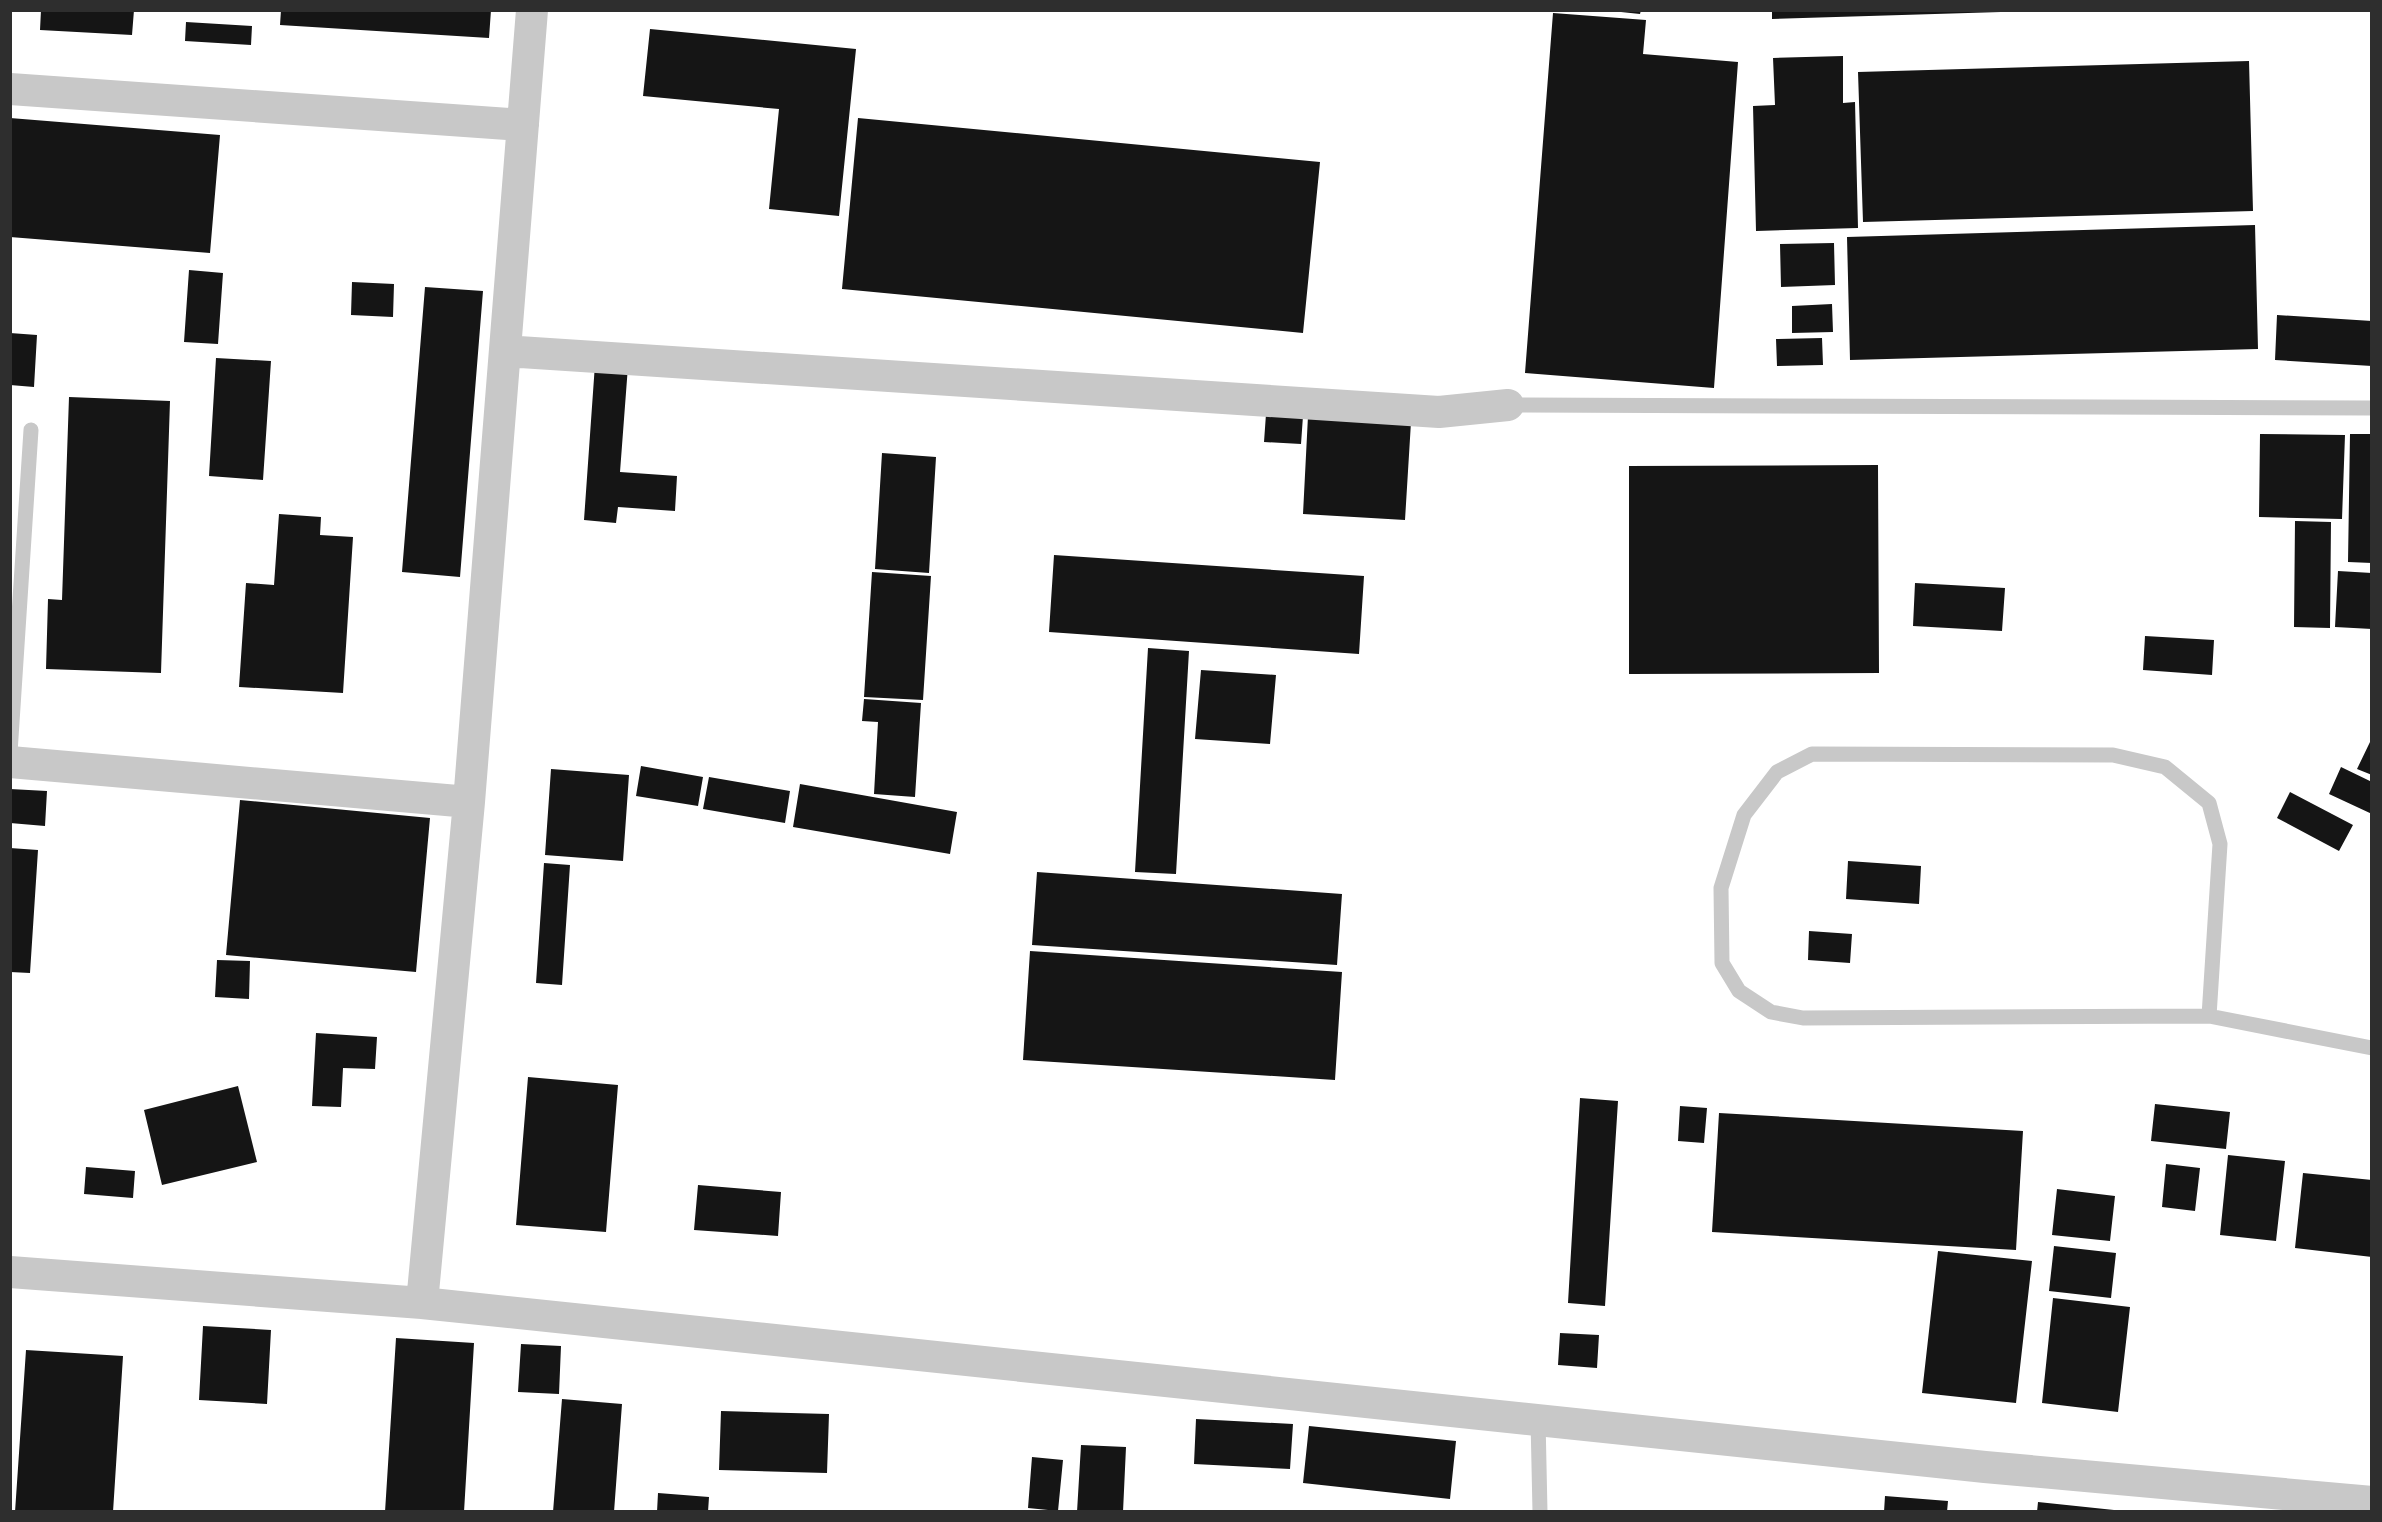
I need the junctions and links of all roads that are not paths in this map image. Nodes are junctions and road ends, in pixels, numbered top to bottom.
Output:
1 (532, 10) edge
2 (10, 89) edge
3 (523, 125) junction
4 (505, 351) junction
5 (1508, 405) joint
6 (2372, 408) edge
7 (31, 430) dead end
8 (10, 753) edge
9 (10, 762) edge
10 (469, 802) junction
11 (2209, 1016) junction
12 (2372, 1048) edge
13 (10, 1272) edge
14 (422, 1304) junction
15 (1538, 1419) junction
16 (2372, 1502) edge
17 (1540, 1512) edge

1 - 3 street
2 - 3 street
3 - 4 street
4 - 5 street
4 - 10 street
5 - 6 lane
7 - 8 lane
9 - 10 street
10 - 14 street
11 - 11 lane
11 - 12 lane
13 - 14 street
14 - 15 street
15 - 16 street
15 - 17 lane

